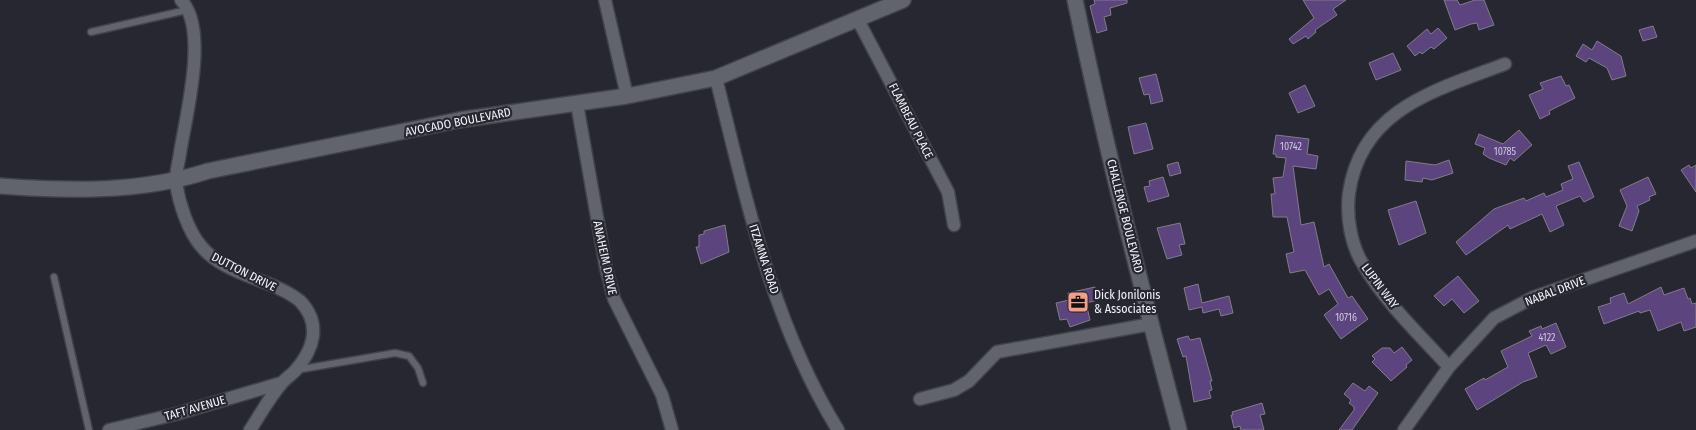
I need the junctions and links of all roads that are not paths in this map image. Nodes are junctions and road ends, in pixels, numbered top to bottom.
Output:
1 (605, 0) edge
2 (903, 0) edge
3 (1075, 0) edge
4 (185, 5) edge
5 (858, 20) junction
6 (92, 32) dead end
7 (1505, 64) dead end
8 (716, 78) junction
9 (627, 96) junction
10 (576, 104) junction
11 (176, 182) junction
12 (0, 186) edge
13 (954, 225) dead end
14 (1696, 241) edge
15 (54, 276) dead end
16 (1151, 324) junction
17 (1449, 367) junction
18 (295, 371) junction
19 (423, 383) dead end
20 (281, 384) junction
21 (920, 398) dead end
22 (89, 430) edge
23 (109, 430) edge
24 (250, 430) edge
25 (672, 430) edge
26 (838, 430) edge
27 (1179, 430) edge
28 (1404, 430) edge

1 - 9 street
2 - 5 main road, AVOCADO BOULEVARD
3 - 16 main road, CHALLENGE BOULEVARD
4 - 6 lane
4 - 11 street, DUTTON DRIVE
5 - 8 main road, AVOCADO BOULEVARD
5 - 13 street, FLAMBEAU PLACE
7 - 17 street, LUPIN WAY
8 - 9 main road, AVOCADO BOULEVARD
8 - 26 street, ITZAMNA ROAD
9 - 10 main road, AVOCADO BOULEVARD
10 - 11 main road, AVOCADO BOULEVARD
10 - 25 street, ANAHEIM DRIVE
11 - 12 main road, AVOCADO BOULEVARD
11 - 18 street, DUTTON DRIVE
14 - 17 street, NABAL DRIVE
15 - 22 lane
16 - 21 street
16 - 27 main road, CHALLENGE BOULEVARD
17 - 28 street, NABAL DRIVE
18 - 19 lane
18 - 20 street, DUTTON DRIVE
20 - 23 street, TAFT AVENUE
20 - 24 street, DUTTON DRIVE

